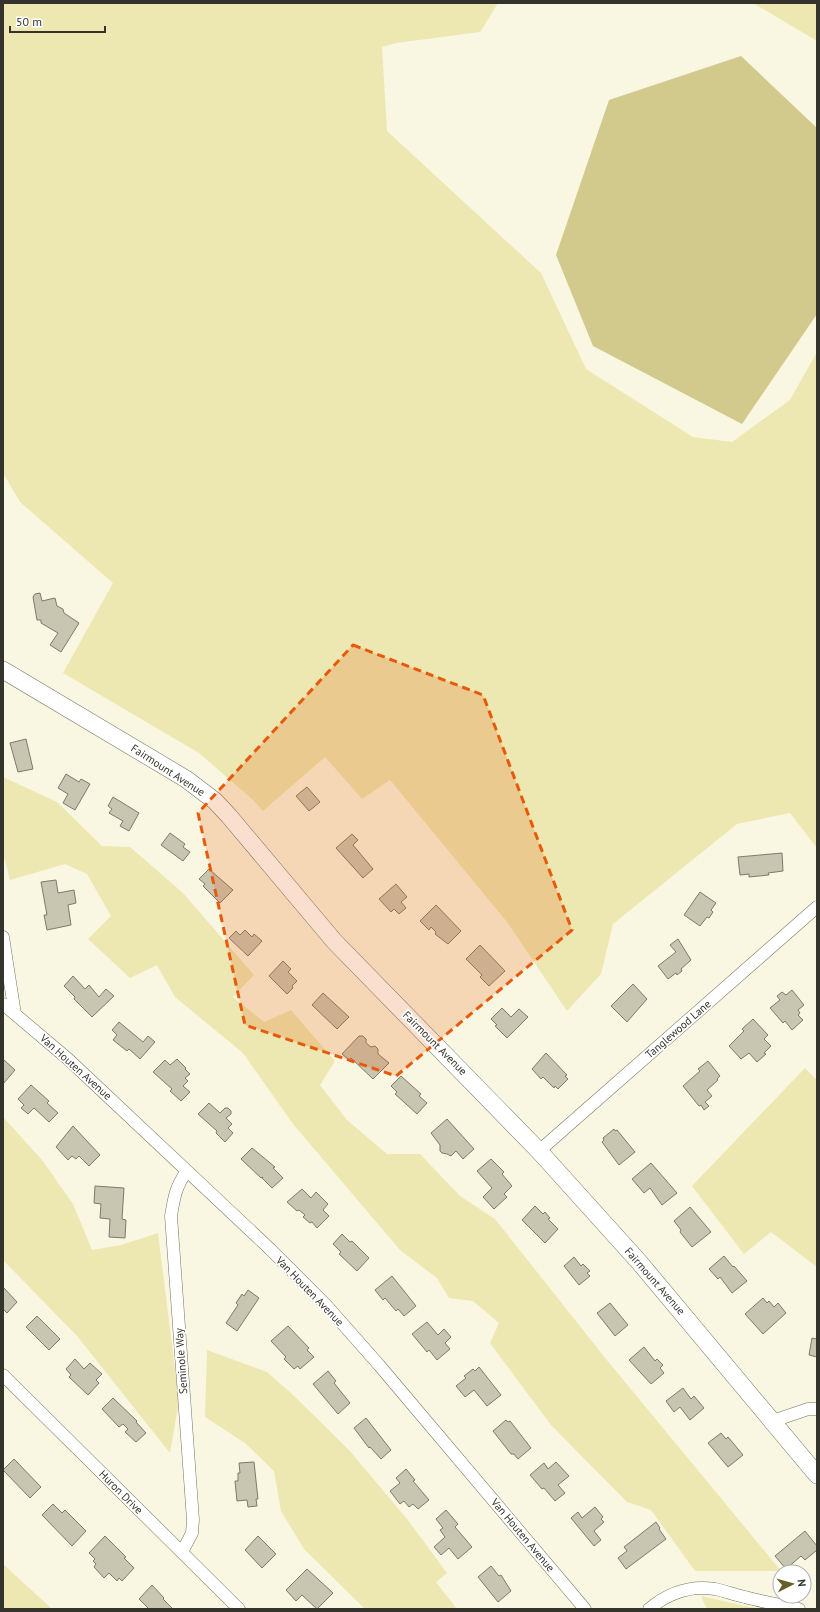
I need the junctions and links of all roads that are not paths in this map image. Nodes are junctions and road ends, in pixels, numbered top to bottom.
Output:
1 (3, 670) edge
2 (817, 907) edge
3 (3, 937) edge
4 (5, 966) edge
5 (3, 1004) edge
6 (15, 1014) junction
7 (539, 1151) junction
8 (187, 1171) junction
9 (3, 1375) edge
10 (817, 1408) edge
11 (773, 1421) junction
12 (817, 1475) edge
13 (182, 1552) junction
14 (239, 1609) edge
15 (585, 1609) edge
16 (649, 1609) edge
17 (799, 1609) edge

1 - 7 main road, Fairmount Avenue
2 - 7 street, Tanglewood Lane
3 - 4 street
4 - 6 street
5 - 6 street, Van Houten Avenue
6 - 8 street, Van Houten Avenue
7 - 11 main road, Fairmount Avenue
8 - 13 street, Seminole Way
8 - 15 street, Van Houten Avenue
9 - 13 street, Huron Drive
10 - 11 street
11 - 12 main road, Fairmount Avenue
13 - 14 street, Huron Drive
16 - 17 street

